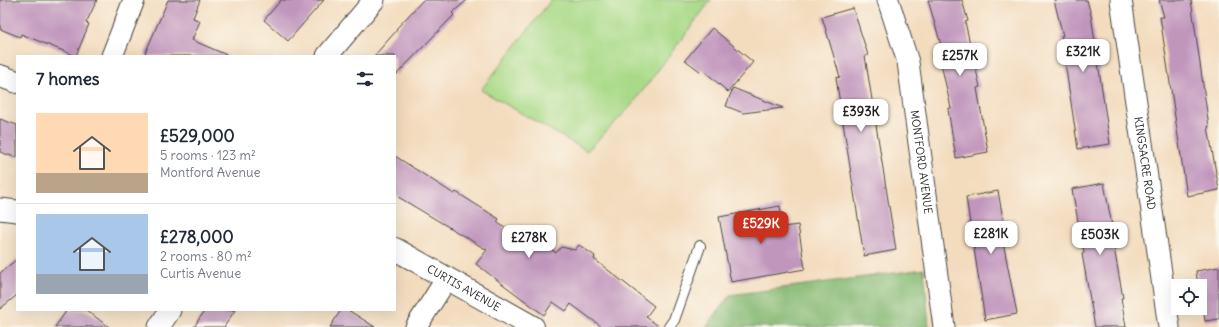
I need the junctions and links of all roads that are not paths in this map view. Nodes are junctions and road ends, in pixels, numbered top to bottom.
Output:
1 (134, 0) edge
2 (374, 0) edge
3 (888, 0) edge
4 (1121, 0) edge
5 (112, 55) edge
6 (328, 55) edge
7 (0, 76) edge
8 (16, 82) edge
9 (0, 209) edge
10 (16, 211) edge
11 (700, 246) dead end
12 (396, 250) edge
13 (447, 278) junction
14 (169, 311) edge
15 (159, 327) edge
16 (416, 327) edge
17 (533, 327) edge
18 (669, 327) edge
19 (944, 327) edge
20 (1169, 327) edge

1 - 5 street
2 - 6 street
3 - 19 street, MONTFORD AVENUE
4 - 20 street, KINGSACRE ROAD
7 - 8 street
9 - 10 street
11 - 18 lane
12 - 13 street, CURTIS AVENUE
13 - 16 street
13 - 17 street, CURTIS AVENUE
14 - 15 street

